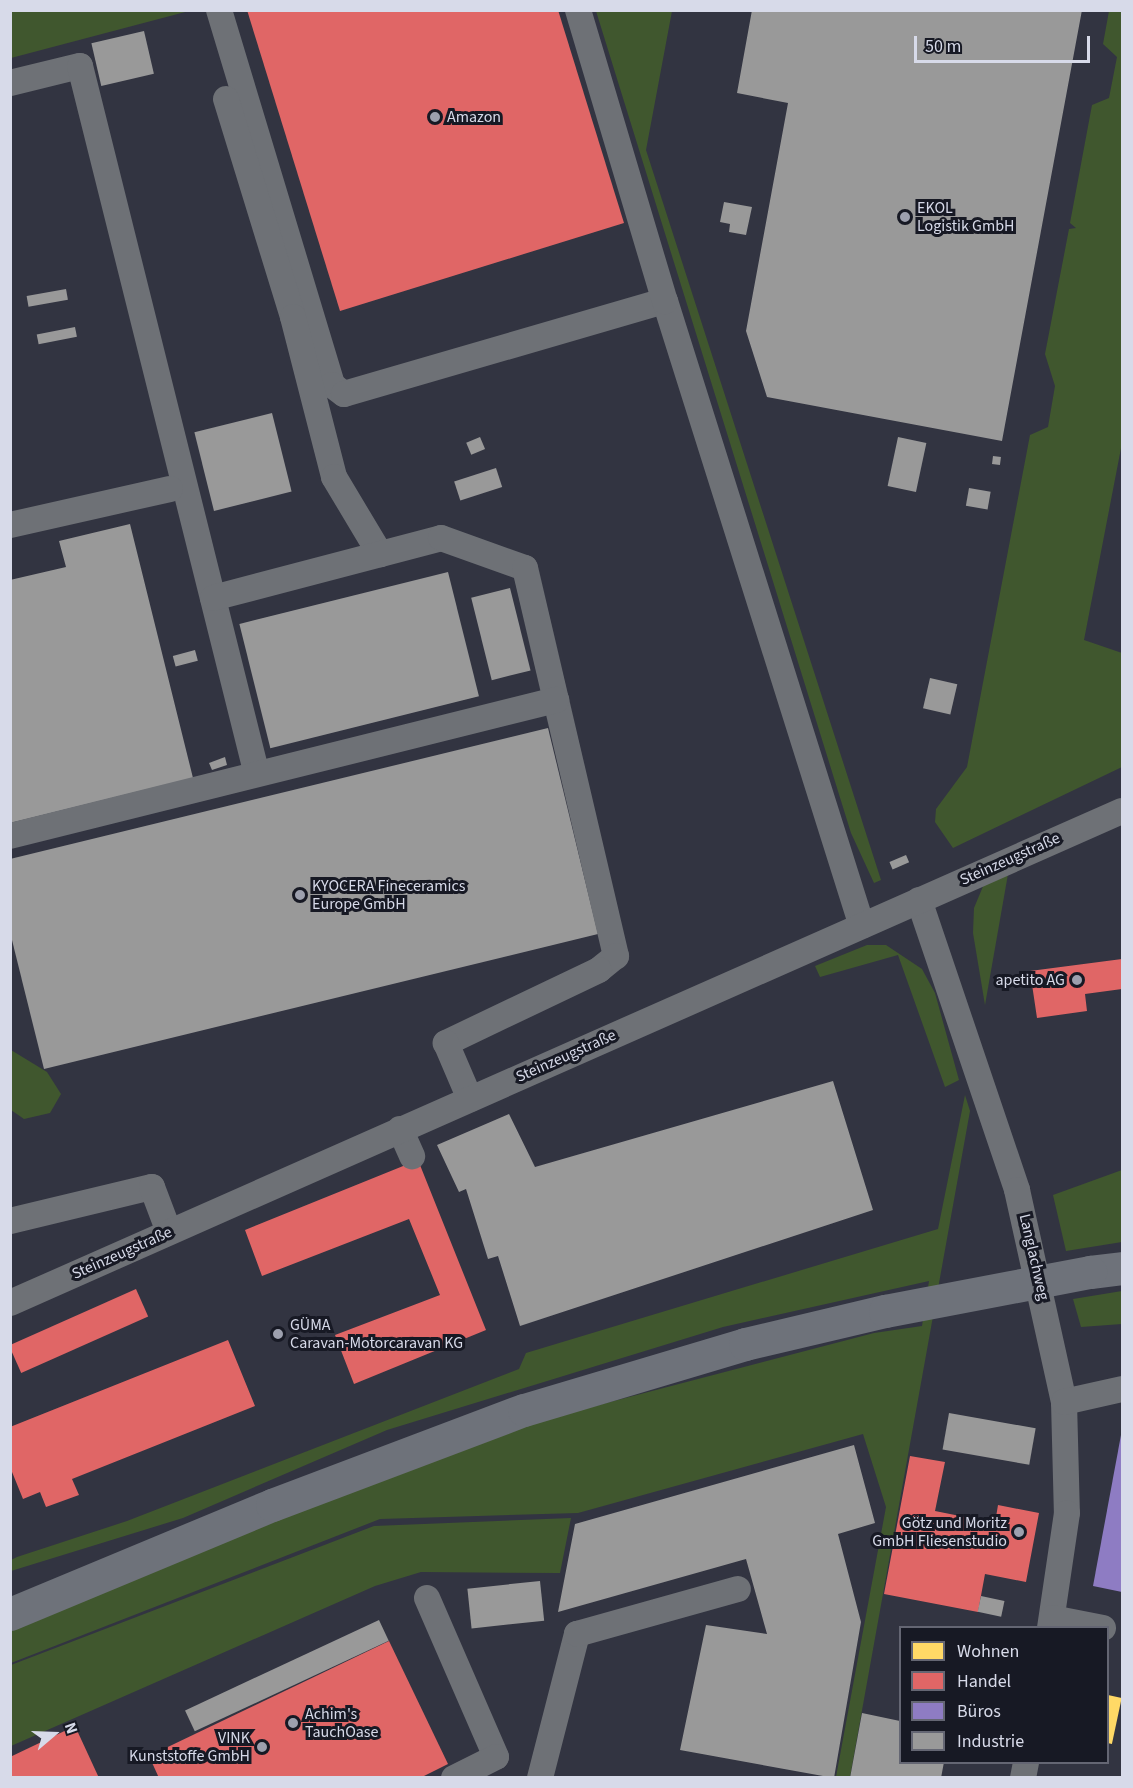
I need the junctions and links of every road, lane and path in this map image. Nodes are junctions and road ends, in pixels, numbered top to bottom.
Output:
1 (219, 10) edge
2 (578, 10) edge
3 (10, 83) edge
4 (226, 99) dead end
5 (666, 301) junction
6 (170, 489) dead end
7 (10, 525) edge
8 (380, 554) junction
9 (213, 598) junction
10 (556, 700) junction
11 (256, 771) junction
12 (1122, 811) edge
13 (10, 836) edge
14 (919, 900) junction
15 (862, 926) junction
16 (470, 1099) junction
17 (400, 1129) junction
18 (412, 1156) dead end
19 (10, 1221) edge
20 (169, 1232) junction
21 (1122, 1268) edge
22 (10, 1303) edge
23 (1122, 1389) edge
24 (1064, 1402) junction
25 (738, 1589) dead end
26 (427, 1598) dead end
27 (10, 1614) edge
28 (1051, 1623) edge
29 (1083, 1626) edge
30 (454, 1778) edge
31 (540, 1778) edge

1 - 5 street
2 - 5 street
3 - 9 street
4 - 8 street
5 - 15 street
6 - 7 street
8 - 9 street
8 - 10 street
9 - 11 street
10 - 11 street
10 - 16 street
11 - 13 street
12 - 14 street, Steinzeugstraße
14 - 15 street, Steinzeugstraße
14 - 24 street, Langlachweg
15 - 16 street, Steinzeugstraße
16 - 17 street, Steinzeugstraße
17 - 18 street
17 - 20 street, Steinzeugstraße
19 - 20 street
20 - 22 street, Steinzeugstraße
21 - 27 main road, bridge
23 - 24 street
24 - 28 street, Langlachweg
25 - 31 street
26 - 30 street
28 - 29 street

